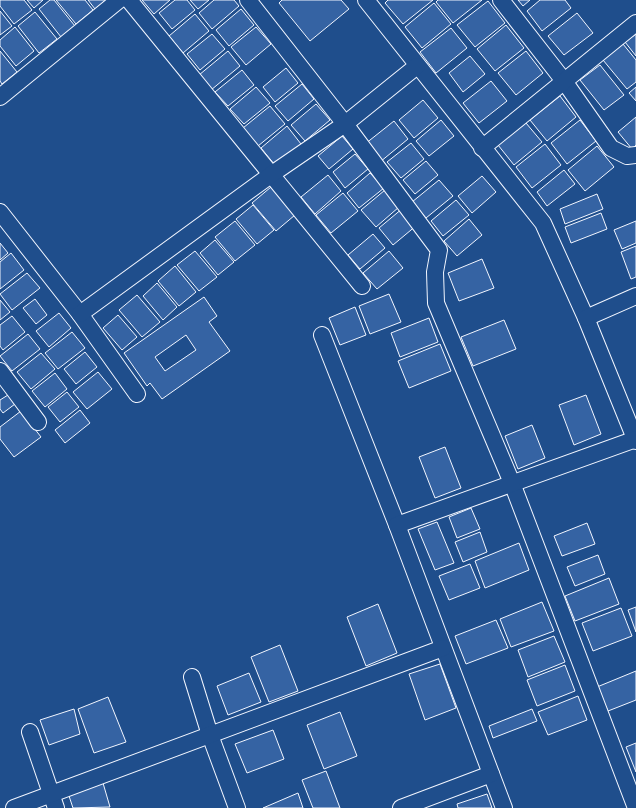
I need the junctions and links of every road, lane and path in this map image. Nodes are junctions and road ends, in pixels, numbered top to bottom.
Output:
1 (119, 0) edge
2 (129, 0) edge
3 (248, 0) edge
4 (366, 0) edge
5 (501, 0) edge
6 (636, 24) edge
7 (417, 66) junction
8 (564, 81) junction
9 (0, 97) edge
10 (345, 124) junction
11 (482, 148) junction
12 (636, 155) edge
13 (272, 174) junction
14 (0, 212) edge
15 (362, 286) dead end
16 (636, 296) edge
17 (80, 314) junction
18 (586, 318) junction
19 (322, 335) dead end
20 (0, 371) edge
21 (137, 394) dead end
22 (38, 422) dead end
23 (636, 440) edge
24 (512, 482) junction
25 (397, 525) junction
26 (443, 648) junction
27 (192, 677) dead end
28 (30, 732) dead end
29 (210, 735) junction
30 (491, 774) junction
31 (54, 801) edge
32 (14, 808) edge
33 (238, 808) edge
34 (401, 808) edge
35 (504, 808) edge
36 (636, 808) edge

1 - 9 street
2 - 13 street
3 - 10 street
4 - 7 street
5 - 8 street
6 - 8 street
7 - 10 street
7 - 11 street
8 - 11 street
8 - 12 street
10 - 13 street
10 - 24 street
11 - 18 street
13 - 15 street
13 - 17 street
14 - 17 street
16 - 18 street
17 - 21 street
18 - 23 street
19 - 25 street
20 - 22 street
23 - 24 street
24 - 25 street
24 - 36 street
25 - 26 street
26 - 29 street
26 - 30 street
27 - 29 street
28 - 31 street
29 - 31 street
29 - 33 street
30 - 34 street
30 - 35 street
31 - 32 street

